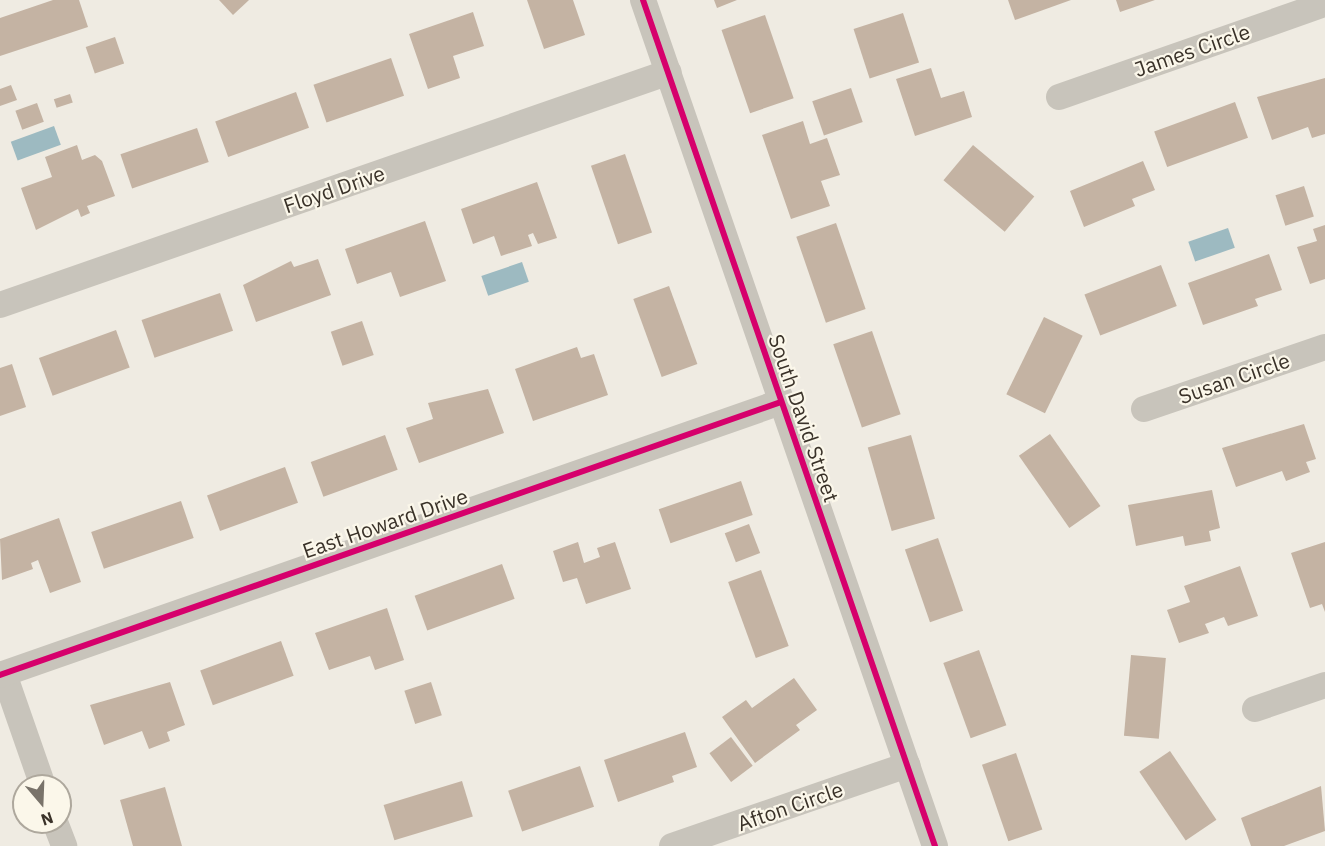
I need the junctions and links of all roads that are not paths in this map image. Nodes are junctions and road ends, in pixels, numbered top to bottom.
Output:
1 (643, 0) edge
2 (1325, 4) edge
3 (669, 72) junction
4 (1059, 97) dead end
5 (0, 305) edge
6 (1325, 347) edge
7 (781, 402) junction
8 (1144, 409) dead end
9 (2, 674) edge
10 (1325, 686) edge
11 (1255, 709) dead end
12 (908, 765) junction
13 (39, 774) edge
14 (672, 846) edge
15 (935, 846) edge

1 - 3 street, South David Street
2 - 4 street, James Circle
3 - 5 street, Floyd Drive
3 - 7 street, South David Street
6 - 8 street, Susan Circle
7 - 9 street, East Howard Drive
7 - 12 street, South David Street
9 - 13 street
10 - 11 street
12 - 14 street, Afton Circle
12 - 15 street, South David Street

